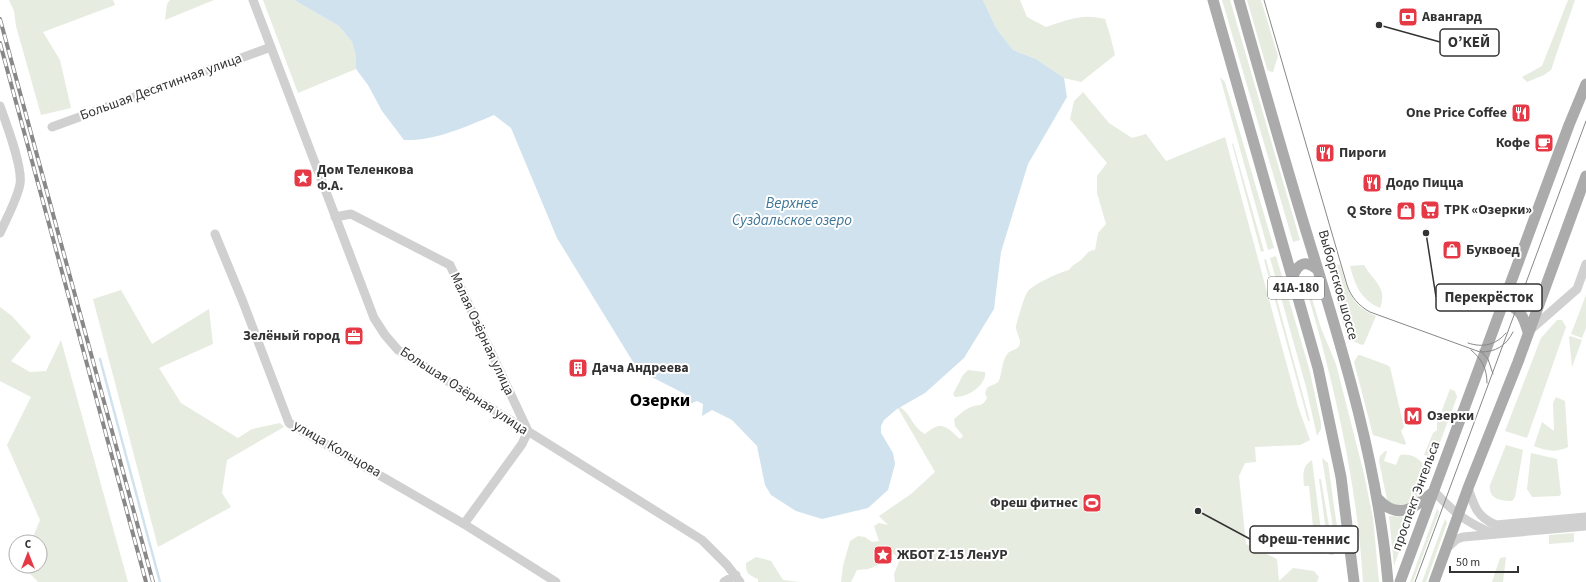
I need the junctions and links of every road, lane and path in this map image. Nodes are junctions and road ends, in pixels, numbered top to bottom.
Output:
1 (253, 0) edge
2 (1212, 0) edge
3 (1239, 0) edge
4 (271, 47) junction
5 (1586, 84) edge
6 (0, 106) edge
7 (52, 127) dead end
8 (1586, 176) edge
9 (335, 217) junction
10 (0, 232) edge
11 (215, 234) dead end
12 (1586, 264) edge
13 (1318, 270) junction
14 (1293, 276) junction
15 (1504, 302) junction
16 (1528, 332) junction
17 (528, 431) junction
18 (1468, 488) junction
19 (1434, 491) junction
20 (1378, 499) junction
21 (1458, 515) junction
22 (1586, 517) edge
23 (464, 524) junction
24 (1586, 526) edge
25 (1495, 534) junction
26 (1447, 548) junction
27 (738, 578) edge
28 (556, 582) edge
29 (724, 582) edge
30 (1354, 582) edge
31 (1388, 582) edge
32 (1400, 582) edge
33 (1434, 582) edge

1 - 4 street, Большая Озёрная улица
2 - 14 main road, 41А-180
3 - 13 main road, Выборгское шоссе / 41А-180
4 - 7 street, Большая Десятинная улица
4 - 9 street, Большая Озёрная улица
5 - 15 main road, проспект Энгельса
6 - 10 street
8 - 16 main road
9 - 17 street, Большая Озёрная улица
9 - 17 street, Малая Озёрная улица
11 - 23 street, улица Кольцова
12 - 16 street
13 - 14 main road
13 - 20 main road, Выборгское шоссе / 41А-180
14 - 30 main road, 41А-180
15 - 16 main road
15 - 19 main road, проспект Энгельса
16 - 18 main road
17 - 23 street
17 - 27 street, Большая Озёрная улица
18 - 21 main road
18 - 22 street
19 - 20 main road
19 - 21 street
19 - 32 main road, проспект Энгельса
20 - 31 main road, Выборгское шоссе / 41А-180
21 - 25 street
21 - 26 main road
23 - 28 street, улица Кольцова
24 - 25 street
25 - 26 street
26 - 33 main road
27 - 29 street

